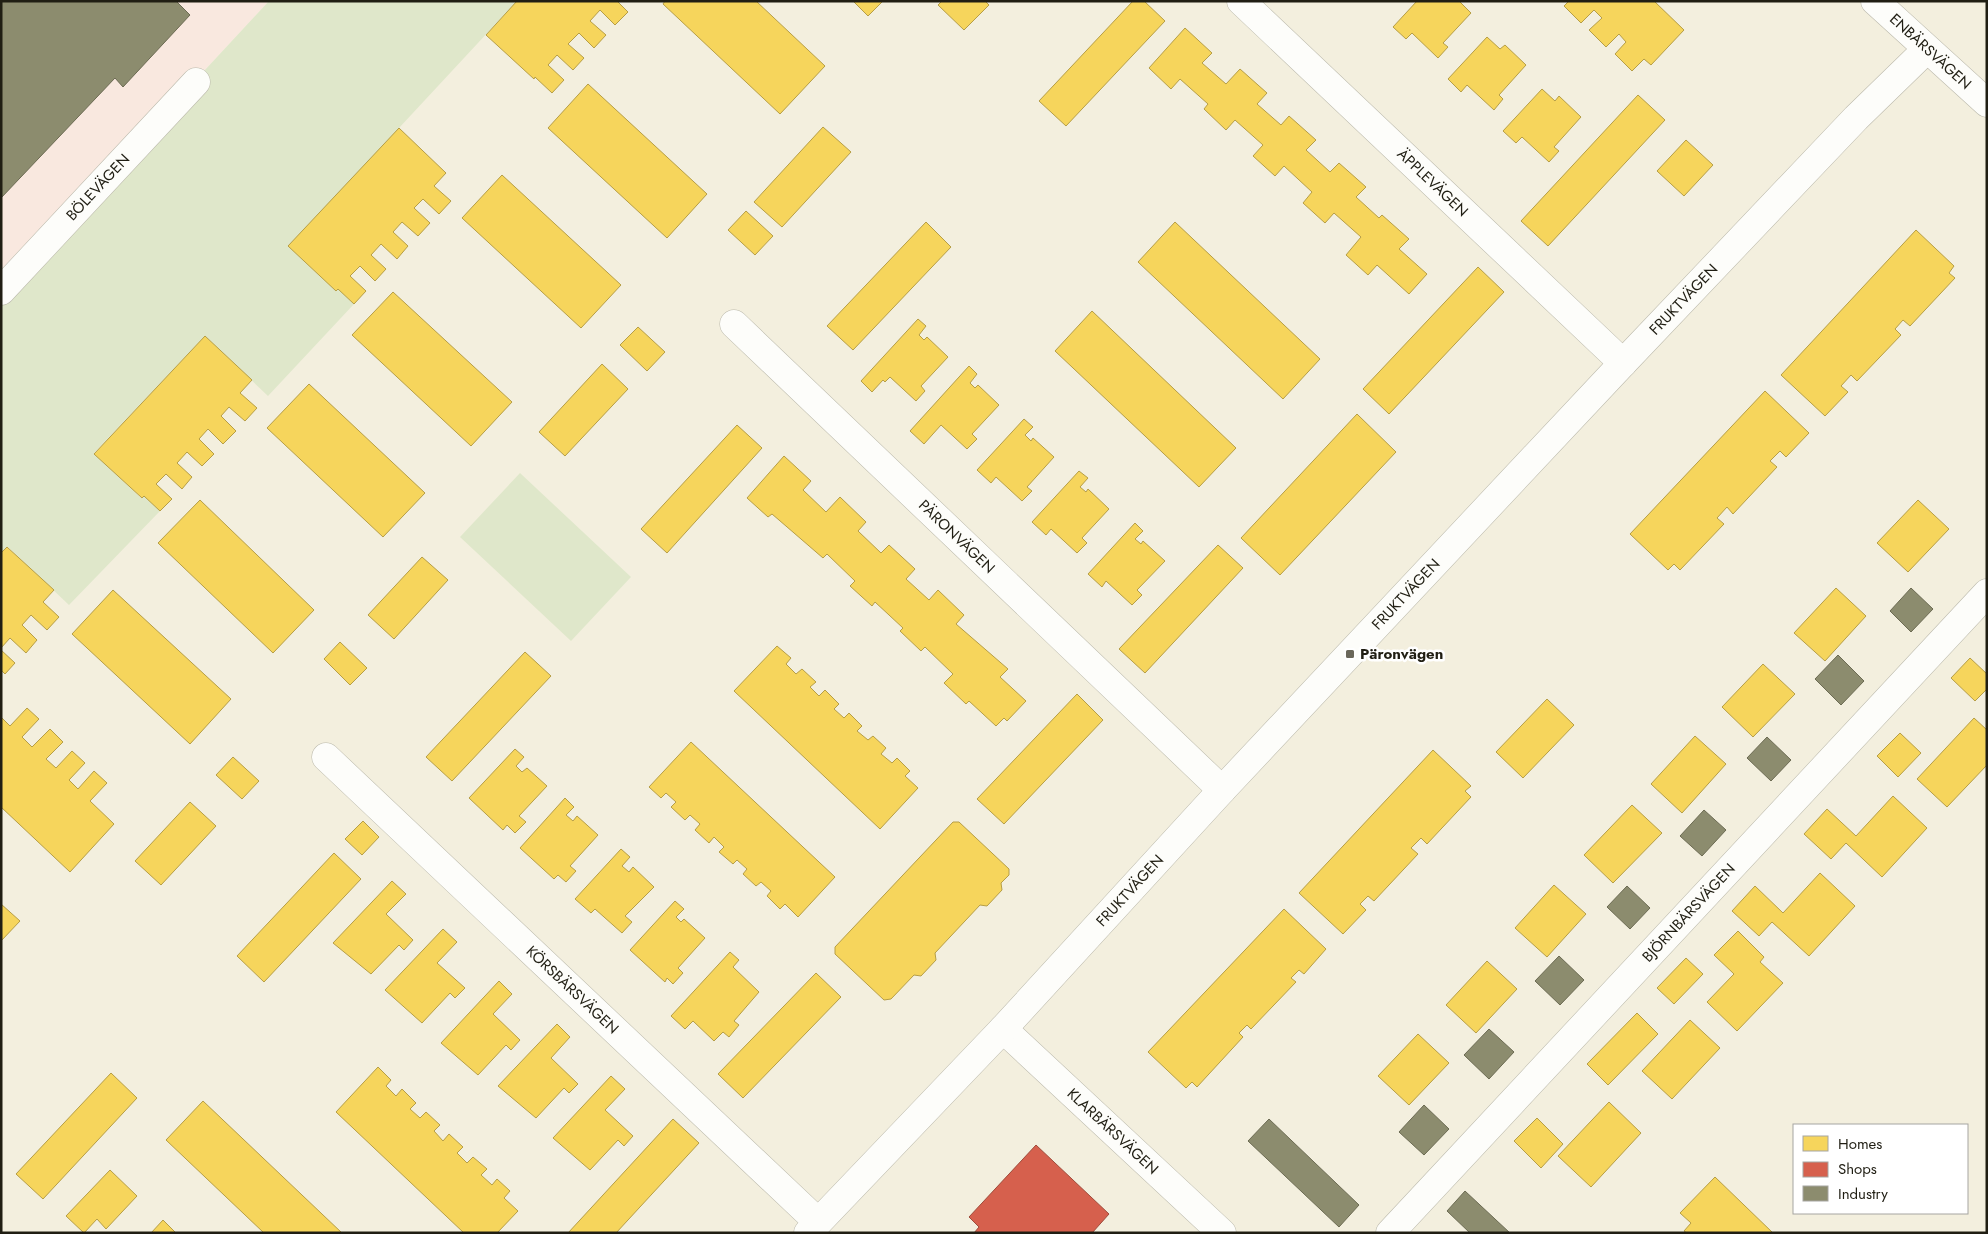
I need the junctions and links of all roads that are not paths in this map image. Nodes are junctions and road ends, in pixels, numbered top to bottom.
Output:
1 (1241, 1) edge
2 (1875, 1) edge
3 (1927, 49) junction
4 (196, 82) dead end
5 (1987, 103) edge
6 (1, 291) edge
7 (734, 324) dead end
8 (1623, 363) junction
9 (1987, 594) edge
10 (326, 757) dead end
11 (1222, 790) junction
12 (1003, 1029) junction
13 (813, 1227) edge
14 (1222, 1233) edge
15 (1390, 1233) edge

1 - 8 street, ÄPPLEVÄGEN
2 - 3 street, ENBÄRSVÄGEN
3 - 5 street, ENBÄRSVÄGEN
3 - 8 street, FRUKTVÄGEN
4 - 6 street, BÖLEVÄGEN
7 - 11 street, PÄRONVÄGEN
8 - 11 street, FRUKTVÄGEN
9 - 15 street, BJÖRNBÄRSVÄGEN
10 - 13 street, KÖRSBÄRSVÄGEN
11 - 12 street, FRUKTVÄGEN
12 - 13 street, FRUKTVÄGEN
12 - 14 street, KLARBÄRSVÄGEN

